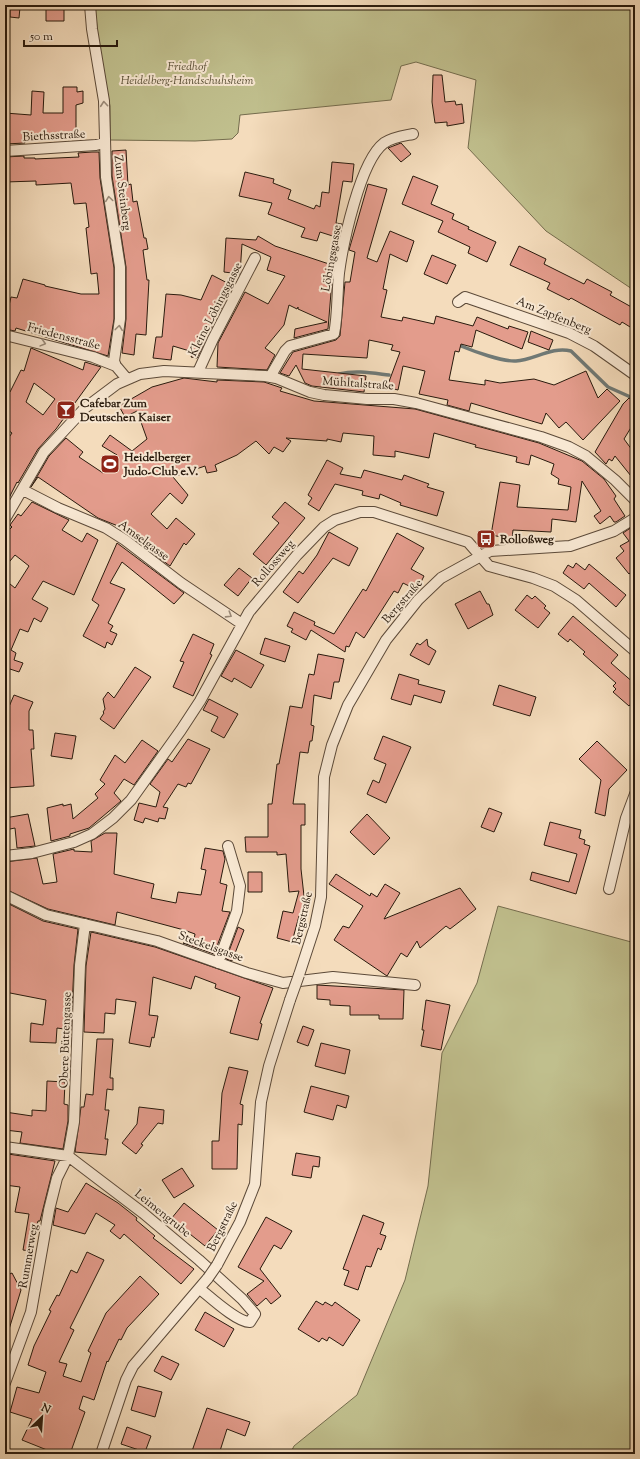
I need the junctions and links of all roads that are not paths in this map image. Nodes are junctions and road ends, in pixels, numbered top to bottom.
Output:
1 (90, 5) edge
2 (413, 134) dead end
3 (104, 143) junction
4 (5, 151) edge
5 (256, 258) dead end
6 (458, 302) dead end
7 (5, 335) edge
8 (116, 366) junction
9 (198, 372) junction
10 (635, 375) edge
11 (270, 377) junction
12 (127, 379) junction
13 (23, 490) junction
14 (635, 500) edge
15 (635, 518) edge
16 (5, 519) edge
17 (480, 556) junction
18 (242, 624) junction
19 (635, 651) edge
20 (635, 794) edge
21 (228, 846) dead end
22 (5, 856) edge
23 (609, 889) dead end
24 (5, 895) edge
25 (85, 924) junction
26 (218, 963) junction
27 (415, 985) dead end
28 (5, 1147) edge
29 (68, 1156) junction
30 (200, 1289) junction
31 (5, 1383) edge
32 (101, 1454) edge

3 -> 1 street, Zum Steinberg
2 - 11 street, Löbingsgasse
3 - 4 street, Biethsstraße
8 -> 3 street, Zum Steinberg
5 - 9 street, Kleine Löbingsgasse
6 - 10 street, Am Zapfenberg
7 -> 8 street, Friedensstraße
8 - 12 street
9 - 11 street, Mühltalstraße
9 - 12 street, Mühltalstraße
11 - 14 street, Mühltalstraße
12 - 13 street, Mühltalstraße
13 - 16 street, Mühltalstraße
13 -> 18 street, Amselgasse
15 - 17 street, Bergstraße
17 - 18 street, Rollossweg
17 - 19 street, Rollossweg
17 - 30 street, Bergstraße, bridge
18 - 22 street, Rollossweg
20 - 23 street
21 - 26 street
24 - 25 street, Steckelsgasse
25 - 26 street, Steckelsgasse
25 - 29 street, Obere Büttengasse
26 - 27 street, Steckelsgasse
28 - 29 street
29 - 30 street, Leimengrube
29 - 31 street, Rummerweg
30 - 32 street, Bergstraße

